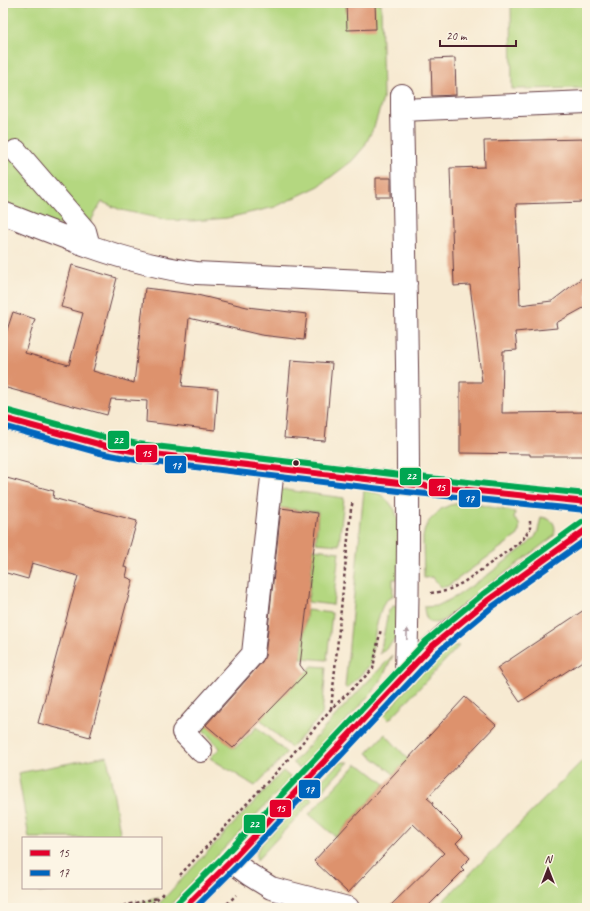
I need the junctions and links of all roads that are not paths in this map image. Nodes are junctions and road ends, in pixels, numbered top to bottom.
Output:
1 (587, 102) edge
2 (16, 151) dead end
3 (3, 213) edge
4 (89, 246) junction
5 (406, 283) junction
6 (3, 418) edge
7 (273, 468) junction
8 (408, 484) junction
9 (587, 502) edge
10 (587, 529) edge
11 (406, 673) junction
12 (201, 751) dead end
13 (231, 861) junction
14 (184, 908) edge
15 (348, 908) edge

1 - 5 street
2 - 4 street
3 - 4 street
4 - 5 street
5 - 8 street
6 - 7 street
7 - 8 street
7 - 12 street
8 - 9 street
11 -> 8 street
10 - 11 street
11 - 13 street
13 - 14 street
13 - 15 street

